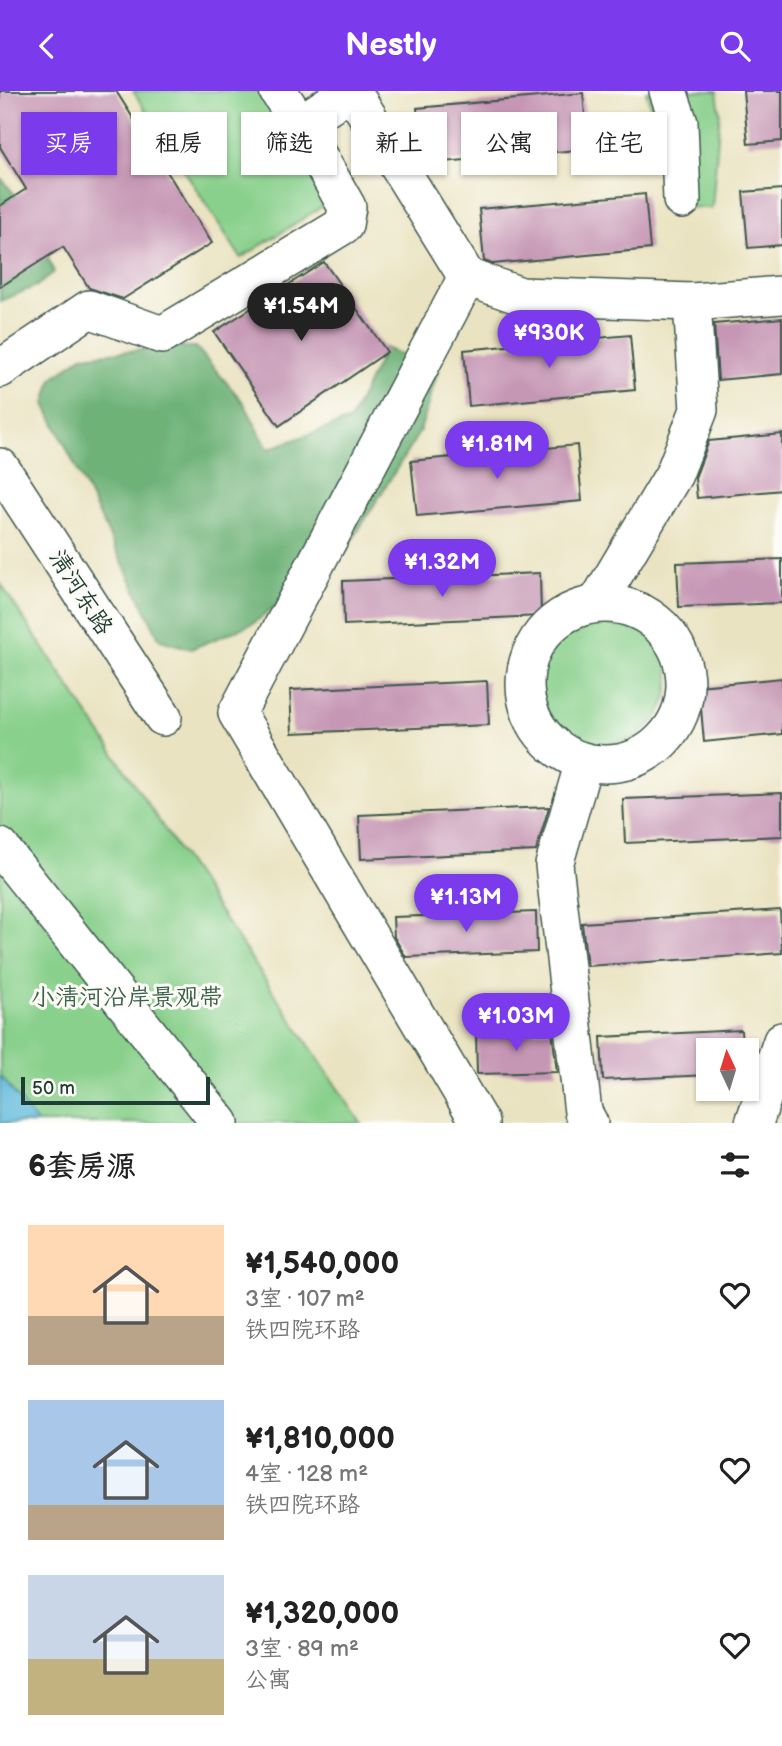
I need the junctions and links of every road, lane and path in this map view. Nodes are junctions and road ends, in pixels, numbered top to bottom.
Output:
1 (278, 91) edge
2 (351, 91) edge
3 (668, 91) edge
4 (292, 112) edge
5 (319, 112) edge
6 (329, 175) edge
7 (682, 200) dead end
8 (467, 277) junction
9 (782, 295) edge
10 (692, 302) junction
11 (0, 369) edge
12 (0, 467) edge
13 (597, 603) junction
14 (163, 717) dead end
15 (584, 762) junction
16 (0, 847) edge
17 (782, 1041) edge
18 (220, 1123) edge
19 (480, 1123) edge
20 (589, 1123) edge
21 (754, 1123) edge

1 - 4 street
2 - 5 street
2 - 8 street
3 - 7 street
6 - 11 street
8 - 10 street
8 - 19 street
9 - 10 street
10 - 13 street
12 - 14 street, 清河东路
13 - 15 street
13 - 15 street
15 - 20 street
16 - 18 street
17 - 21 street

